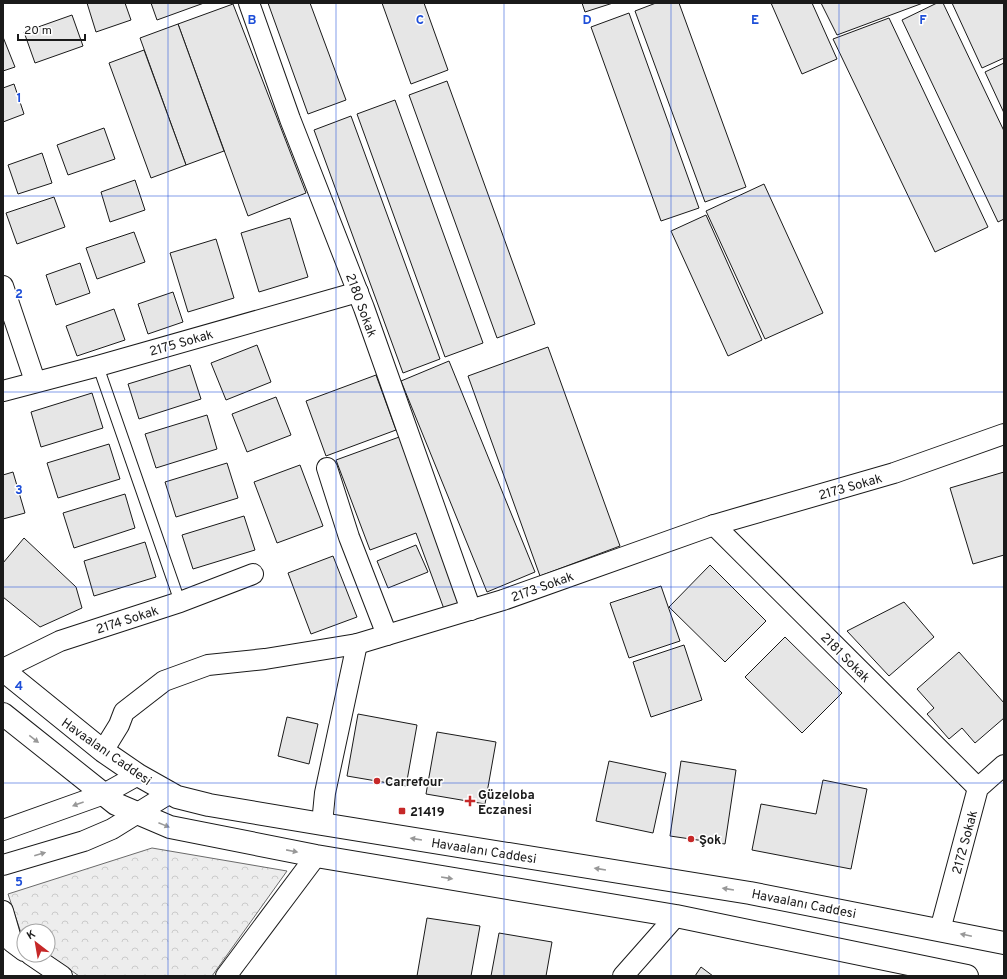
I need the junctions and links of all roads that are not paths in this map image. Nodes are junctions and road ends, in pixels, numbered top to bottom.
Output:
1 (249, 3) edge
2 (3, 286) edge
3 (358, 292) junction
4 (98, 366) junction
5 (35, 381) junction
6 (3, 391) edge
7 (1004, 434) edge
8 (328, 468) dead end
9 (714, 525) junction
10 (253, 574) dead end
11 (180, 602) junction
12 (471, 610) junction
13 (387, 634) junction
14 (357, 644) junction
15 (3, 670) edge
16 (3, 714) edge
17 (103, 751) junction
18 (1004, 765) edge
19 (138, 775) junction
20 (978, 788) junction
21 (170, 793) junction
22 (104, 794) junction
23 (138, 814) junction
24 (322, 824) junction
25 (3, 830) edge
26 (316, 856) junction
27 (3, 864) edge
28 (3, 911) edge
29 (676, 916) junction
30 (940, 930) junction
31 (1004, 943) edge
32 (13, 947) edge
33 (43, 963) edge
34 (62, 976) edge
35 (226, 976) edge
36 (623, 976) edge
37 (968, 976) edge

1 - 3 street, 2180 Sokak
2 - 5 street
3 - 4 street, 2175 Sokak
3 - 12 street, 2180 Sokak
4 - 5 street, 2175 Sokak
4 - 11 lane
5 - 6 street, 2175 Sokak
7 - 9 street, 2173 Sokak
8 - 13 street
9 - 12 street, 2173 Sokak
9 - 20 street, 2181 Sokak
10 - 11 street, 2174 Sokak
11 - 15 street, 2174 Sokak
12 - 13 street, 2173 Sokak
13 - 14 street, 2173 Sokak
14 - 17 street, 2173 Sokak
14 - 24 street
15 - 17 street, Havaalanı Caddesi
16 -> 22 street
17 - 19 street, Havaalanı Caddesi
18 - 20 street
19 - 21 street, Havaalanı Caddesi
19 - 22 street
20 - 30 street, 2172 Sokak
21 - 23 street
21 - 24 street, Havaalanı Caddesi
22 - 23 street
22 -> 25 street
23 -> 26 street
27 -> 23 street
30 -> 24 street, Havaalanı Caddesi
26 -> 29 street
26 - 35 street
28 - 32 street
29 - 36 street
29 - 37 street
31 -> 30 street, Havaalanı Caddesi
33 - 34 street

